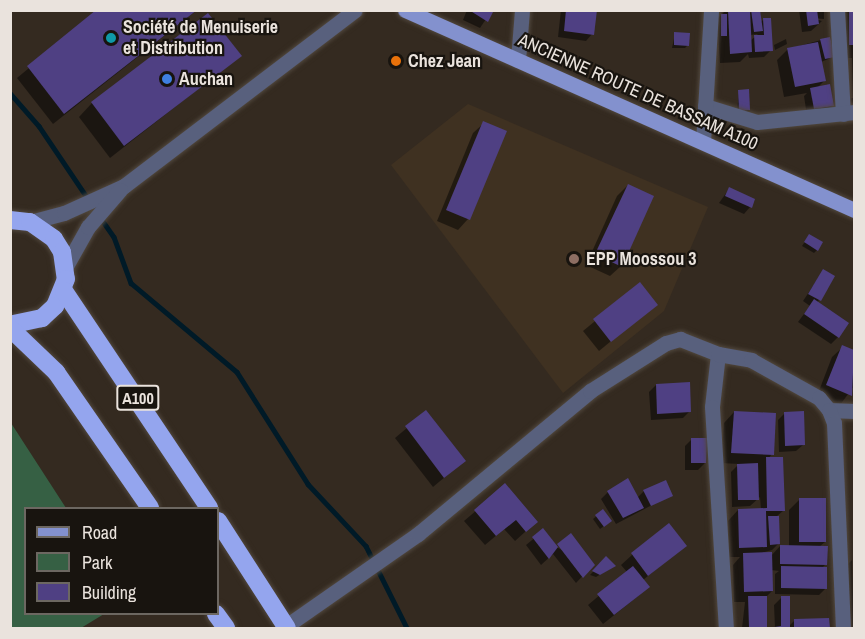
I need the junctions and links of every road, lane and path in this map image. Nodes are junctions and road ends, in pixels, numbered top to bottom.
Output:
1 (355, 10) edge
2 (405, 10) edge
3 (522, 10) edge
4 (711, 10) edge
5 (837, 10) edge
6 (518, 60) junction
7 (705, 106) junction
8 (849, 113) edge
9 (703, 142) junction
10 (124, 186) junction
11 (855, 210) edge
12 (10, 220) edge
13 (30, 222) junction
14 (66, 266) junction
15 (64, 291) junction
16 (10, 327) edge
17 (718, 354) junction
18 (829, 410) junction
19 (855, 411) edge
20 (149, 507) edge
21 (208, 507) edge
22 (219, 523) edge
23 (847, 540) edge
24 (217, 615) edge
25 (286, 627) edge
26 (226, 628) edge
27 (726, 628) edge
28 (843, 628) edge

1 - 10 street
2 - 6 main road, ANCIENNE ROUTE DE BASSAM A100
3 - 6 street
4 - 7 street
5 - 8 street
6 - 9 main road, ANCIENNE ROUTE DE BASSAM A100
7 - 8 street
7 - 9 street
9 - 11 main road, ANCIENNE ROUTE DE BASSAM A100
10 - 13 street
10 - 14 street
12 - 13 highway
13 - 14 highway
14 - 15 highway
15 - 16 highway
15 - 21 highway, A100
16 - 20 highway, A100
17 - 18 street
17 - 25 street
17 - 27 street
18 - 19 street
18 - 23 street
22 - 25 highway
23 - 28 street
24 - 26 highway

